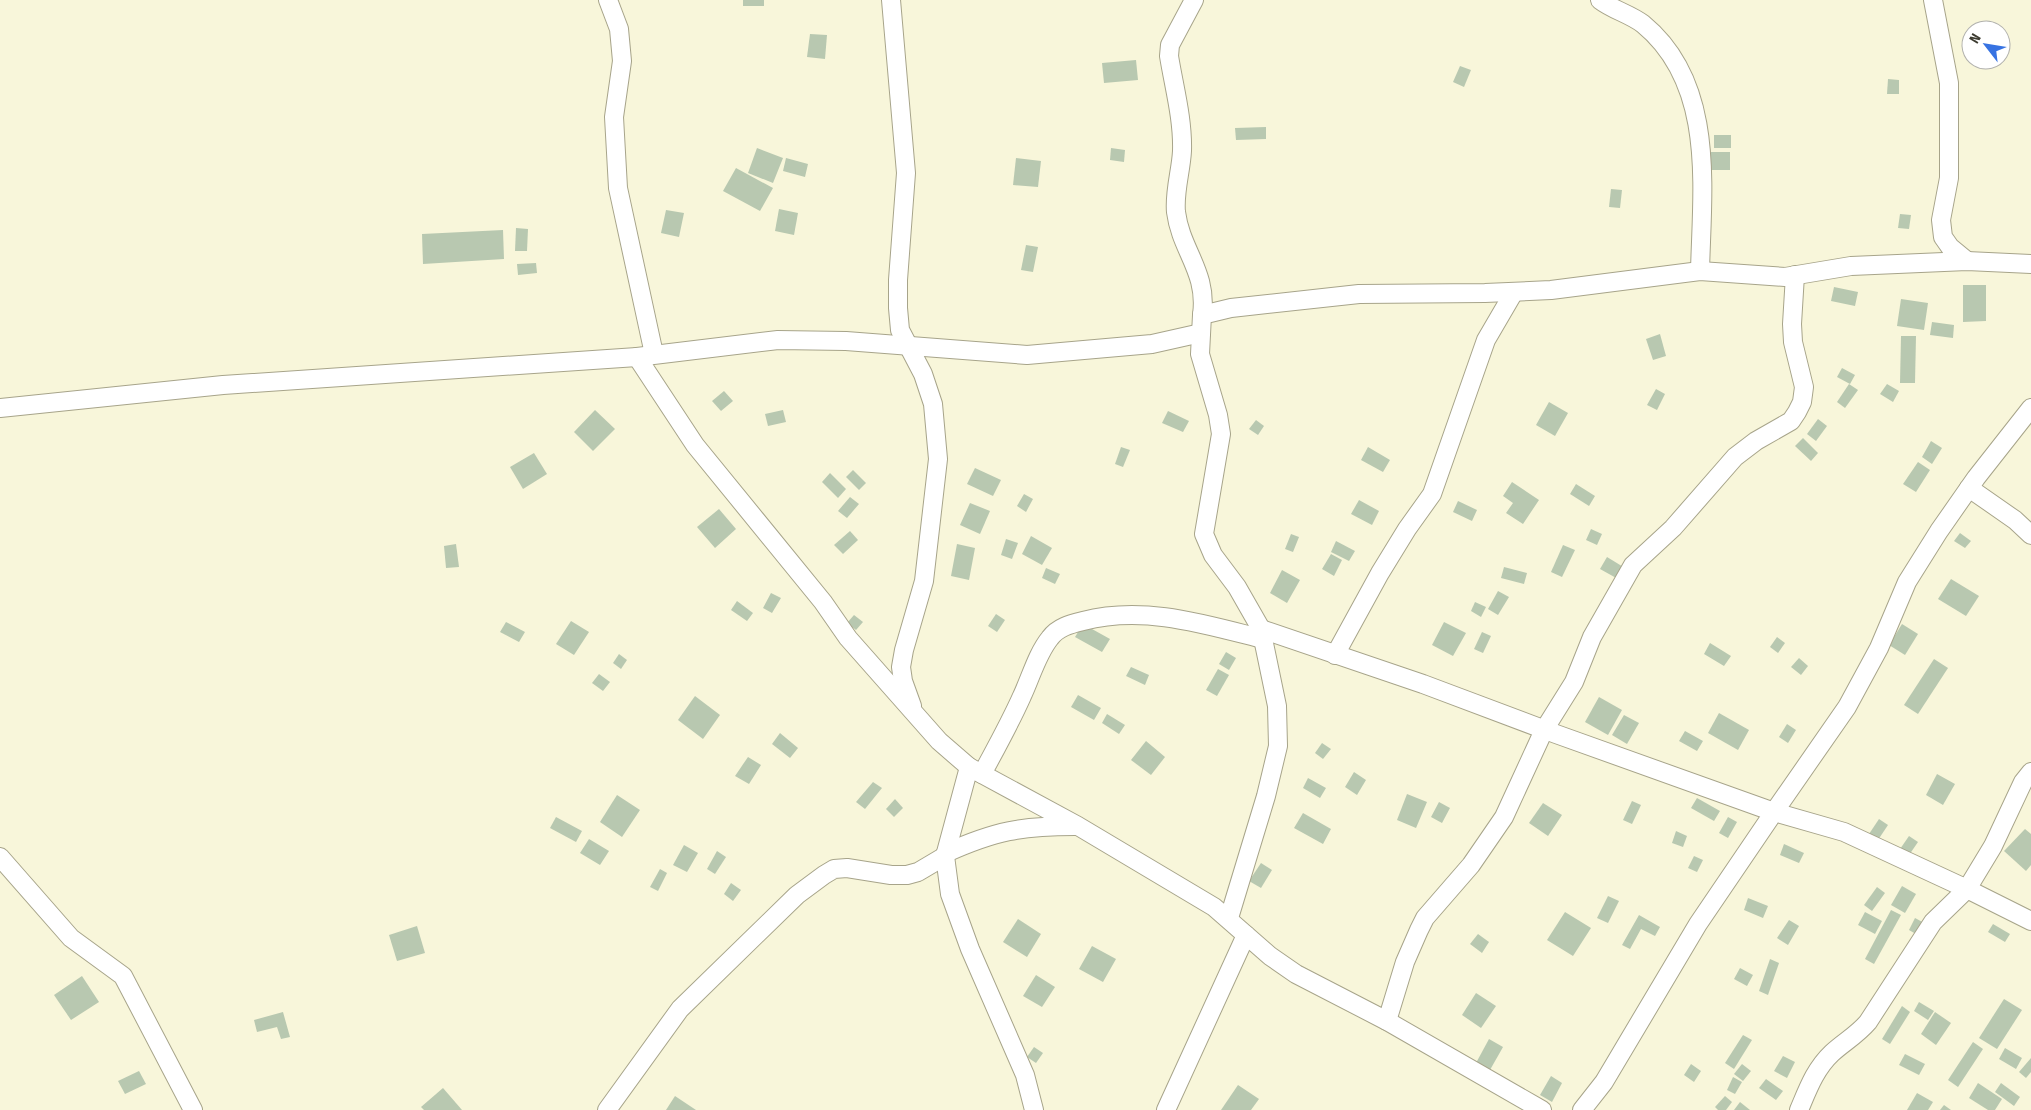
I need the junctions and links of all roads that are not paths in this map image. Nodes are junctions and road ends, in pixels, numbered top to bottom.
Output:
1 (608, 0) edge
2 (891, 0) edge
3 (1194, 0) edge
4 (1600, 0) edge
5 (1933, 0) edge
6 (1967, 261) junction
7 (2031, 264) edge
8 (1700, 272) junction
9 (1795, 275) junction
10 (1514, 292) junction
11 (1202, 315) junction
12 (1200, 333) junction
13 (906, 345) junction
14 (654, 354) junction
15 (636, 357) junction
16 (0, 408) edge
17 (2031, 408) edge
18 (1969, 488) junction
19 (2031, 535) edge
20 (1262, 634) junction
21 (1335, 655) junction
22 (914, 714) junction
23 (1544, 730) junction
24 (976, 771) junction
25 (2031, 772) edge
26 (1774, 812) junction
27 (1078, 826) junction
28 (945, 854) junction
29 (0, 857) edge
30 (1967, 889) junction
31 (1228, 918) junction
32 (2031, 921) edge
33 (1246, 935) junction
34 (1387, 1021) junction
35 (191, 1109) edge
36 (607, 1110) edge
37 (1034, 1110) edge
38 (1166, 1110) edge
39 (1542, 1110) edge
40 (1582, 1110) edge
41 (1799, 1110) edge

1 - 14 street
2 - 13 street
3 - 11 street
4 - 8 street
5 - 6 street
6 - 7 street
6 - 9 street
8 - 9 street
8 - 10 street
9 - 23 street
10 - 11 street
10 - 21 street
11 - 12 street
12 - 13 street
12 - 20 street
13 - 14 street
13 - 22 street
14 - 15 street
15 - 16 street
15 - 22 street
17 - 18 street
18 - 19 street
18 - 26 street
20 - 21 street
20 - 24 street
20 - 31 street
21 - 23 street
22 - 24 street
23 - 26 street
23 - 34 street
24 - 27 street
24 - 28 street
25 - 30 street
26 - 30 street
26 - 40 street
27 - 28 street
27 - 31 street
28 - 36 street
28 - 37 street
29 - 35 street
30 - 32 street
30 - 41 street
31 - 33 street
33 - 34 street
33 - 38 street
34 - 39 street

